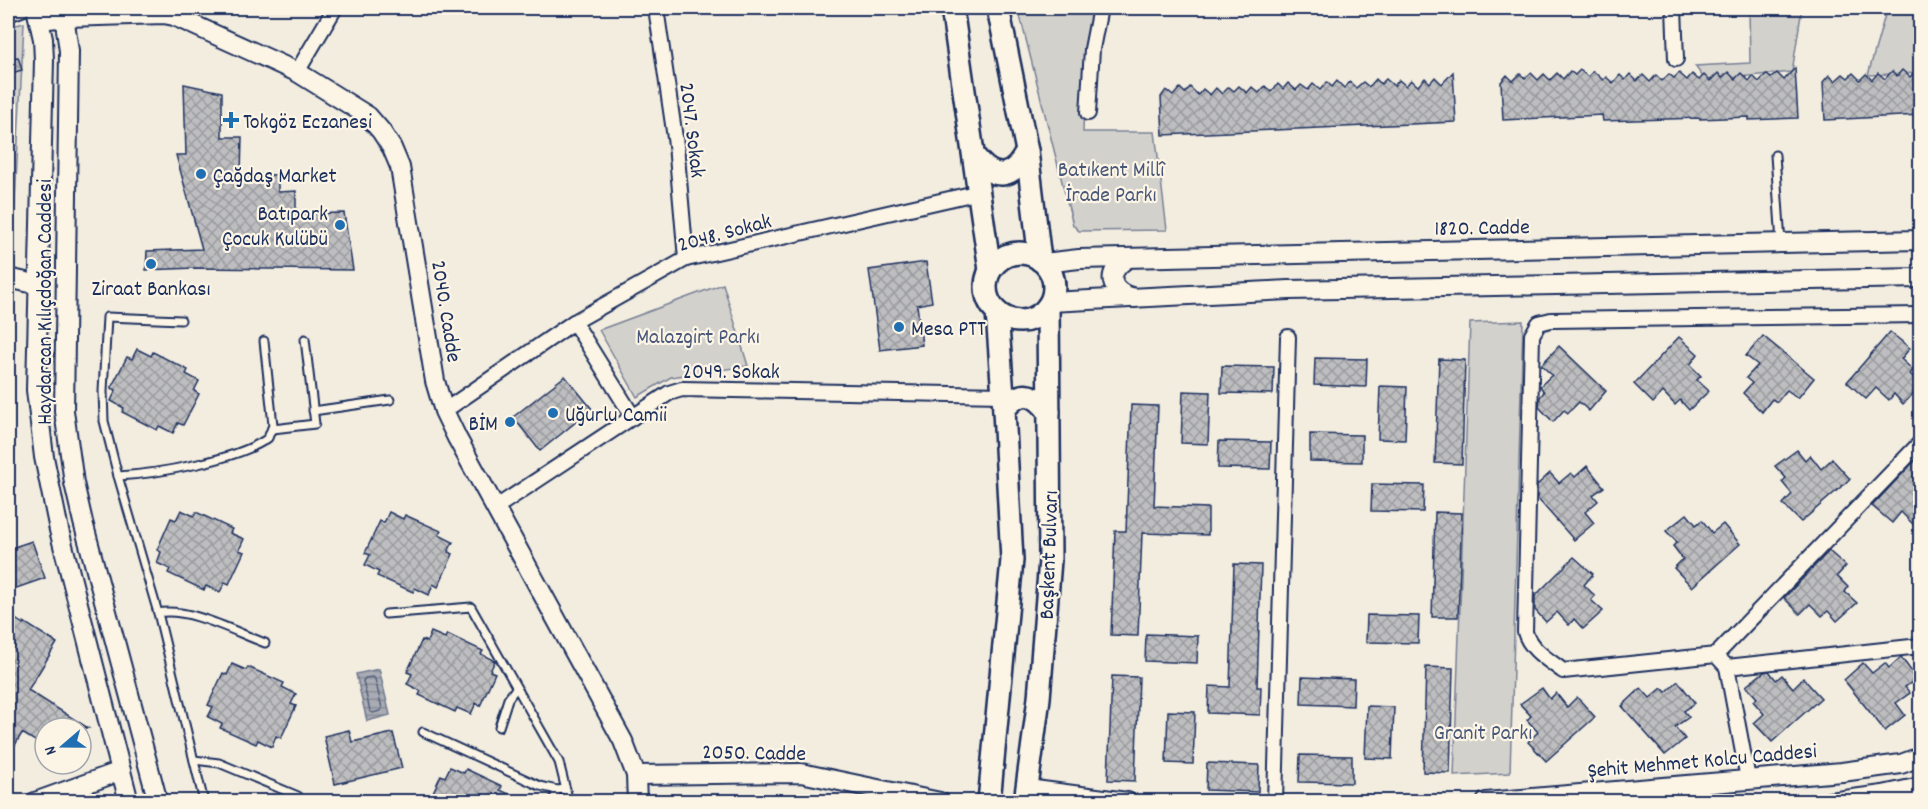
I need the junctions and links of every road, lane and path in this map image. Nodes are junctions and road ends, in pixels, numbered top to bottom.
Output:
1 (24, 8) edge
2 (335, 8) edge
3 (656, 8) edge
4 (952, 8) edge
5 (998, 8) edge
6 (1100, 8) edge
7 (1674, 8) edge
8 (164, 11) edge
9 (64, 12) edge
10 (98, 12) edge
11 (8, 14) edge
12 (38, 14) edge
13 (1676, 59) dead end
14 (297, 72) junction
15 (1088, 113) dead end
16 (1027, 151) junction
17 (1775, 155) dead end
18 (975, 157) junction
19 (980, 192) junction
20 (1920, 240) edge
21 (1781, 243) junction
22 (1128, 258) junction
23 (686, 259) junction
24 (1042, 262) junction
25 (990, 270) junction
26 (8, 278) edge
27 (1920, 278) edge
28 (39, 285) junction
29 (1135, 298) junction
30 (1049, 304) junction
31 (997, 312) junction
32 (1920, 315) edge
33 (181, 320) dead end
34 (574, 322) junction
35 (1288, 338) dead end
36 (305, 339) dead end
37 (264, 341) dead end
38 (390, 400) dead end
39 (1004, 403) junction
40 (313, 411) junction
41 (444, 411) junction
42 (1049, 412) junction
43 (633, 417) junction
44 (273, 429) junction
45 (1920, 443) edge
46 (118, 476) junction
47 (495, 508) junction
48 (158, 613) junction
49 (386, 614) dead end
50 (265, 643) dead end
51 (1920, 646) edge
52 (1716, 655) junction
53 (1727, 667) junction
54 (516, 688) junction
55 (499, 727) dead end
56 (423, 732) dead end
57 (1920, 757) edge
58 (194, 760) junction
59 (121, 771) junction
60 (636, 775) junction
61 (1748, 779) junction
62 (1920, 787) edge
63 (566, 789) junction
64 (557, 790) junction
65 (1026, 795) edge
66 (298, 796) dead end
67 (35, 801) edge
68 (129, 801) edge
69 (158, 801) edge
70 (204, 801) edge
71 (553, 801) edge
72 (569, 801) edge
73 (637, 801) edge
74 (940, 801) edge
75 (989, 801) edge
76 (1127, 801) edge
77 (1275, 801) edge
78 (1486, 801) edge
79 (1830, 801) edge

1 - 11 street
2 - 14 street
3 - 23 street, 2047. Sokak
4 - 18 main road
5 - 16 main road
6 - 15 street
7 - 13 street
8 - 10 main road, 2040. Cadde
8 - 14 main road, 2040. Cadde
9 - 10 main road, 2040. Cadde
9 - 12 main road, 2040. Cadde
9 - 69 main road, Haydarcan Kılıçdoğan Caddesi
12 - 28 main road, Haydarcan Kılıçdoğan Caddesi
14 - 41 main road, 2040. Cadde
16 - 18 main road
16 - 24 main road
17 - 21 lane
18 - 19 main road
19 - 23 street, 2048. Sokak
19 - 25 main road
20 - 21 main road, 1820. Cadde
21 - 22 main road, 1820. Cadde
22 - 24 main road, 1820. Cadde
22 - 29 main road
23 - 34 street, 2048. Sokak
24 - 25 main road
24 - 30 main road
25 - 31 main road
26 - 28 main road
27 - 29 main road
28 - 59 main road, Haydarcan Kılıçdoğan Caddesi
29 - 30 main road
30 - 31 main road
30 - 42 main road, Başkent Bulvarı
31 - 39 main road, Başkent Bulvarı
32 - 52 street
33 - 46 lane
34 - 41 street, 2048. Sokak
34 - 43 street
35 - 77 street
36 - 40 lane
37 - 44 lane
38 - 40 lane
39 - 42 main road
39 - 43 street, 2049. Sokak
39 - 75 main road, Başkent Bulvarı
40 - 44 lane
41 - 47 main road, 2040. Cadde
42 - 65 main road, Başkent Bulvarı
43 - 47 street, 2049. Sokak
44 - 46 lane
45 - 52 street
46 - 48 lane
47 - 60 main road, 2040. Cadde
48 - 50 lane
48 - 58 lane
49 - 54 lane
51 - 53 street
52 - 53 street
53 - 61 street
54 - 55 lane
54 - 63 lane
56 - 64 lane
57 - 61 main road, Şehit Mehmet Kolcu Caddesi
58 - 66 lane
58 - 70 lane
59 - 67 main road
59 - 68 main road, Haydarcan Kılıçdoğan Caddesi
60 - 73 main road, 2040. Cadde
60 - 74 main road, 2050. Cadde
61 - 78 main road, Şehit Mehmet Kolcu Caddesi
62 - 79 main road
63 - 64 lane
63 - 72 lane
64 - 71 lane
65 - 76 main road

